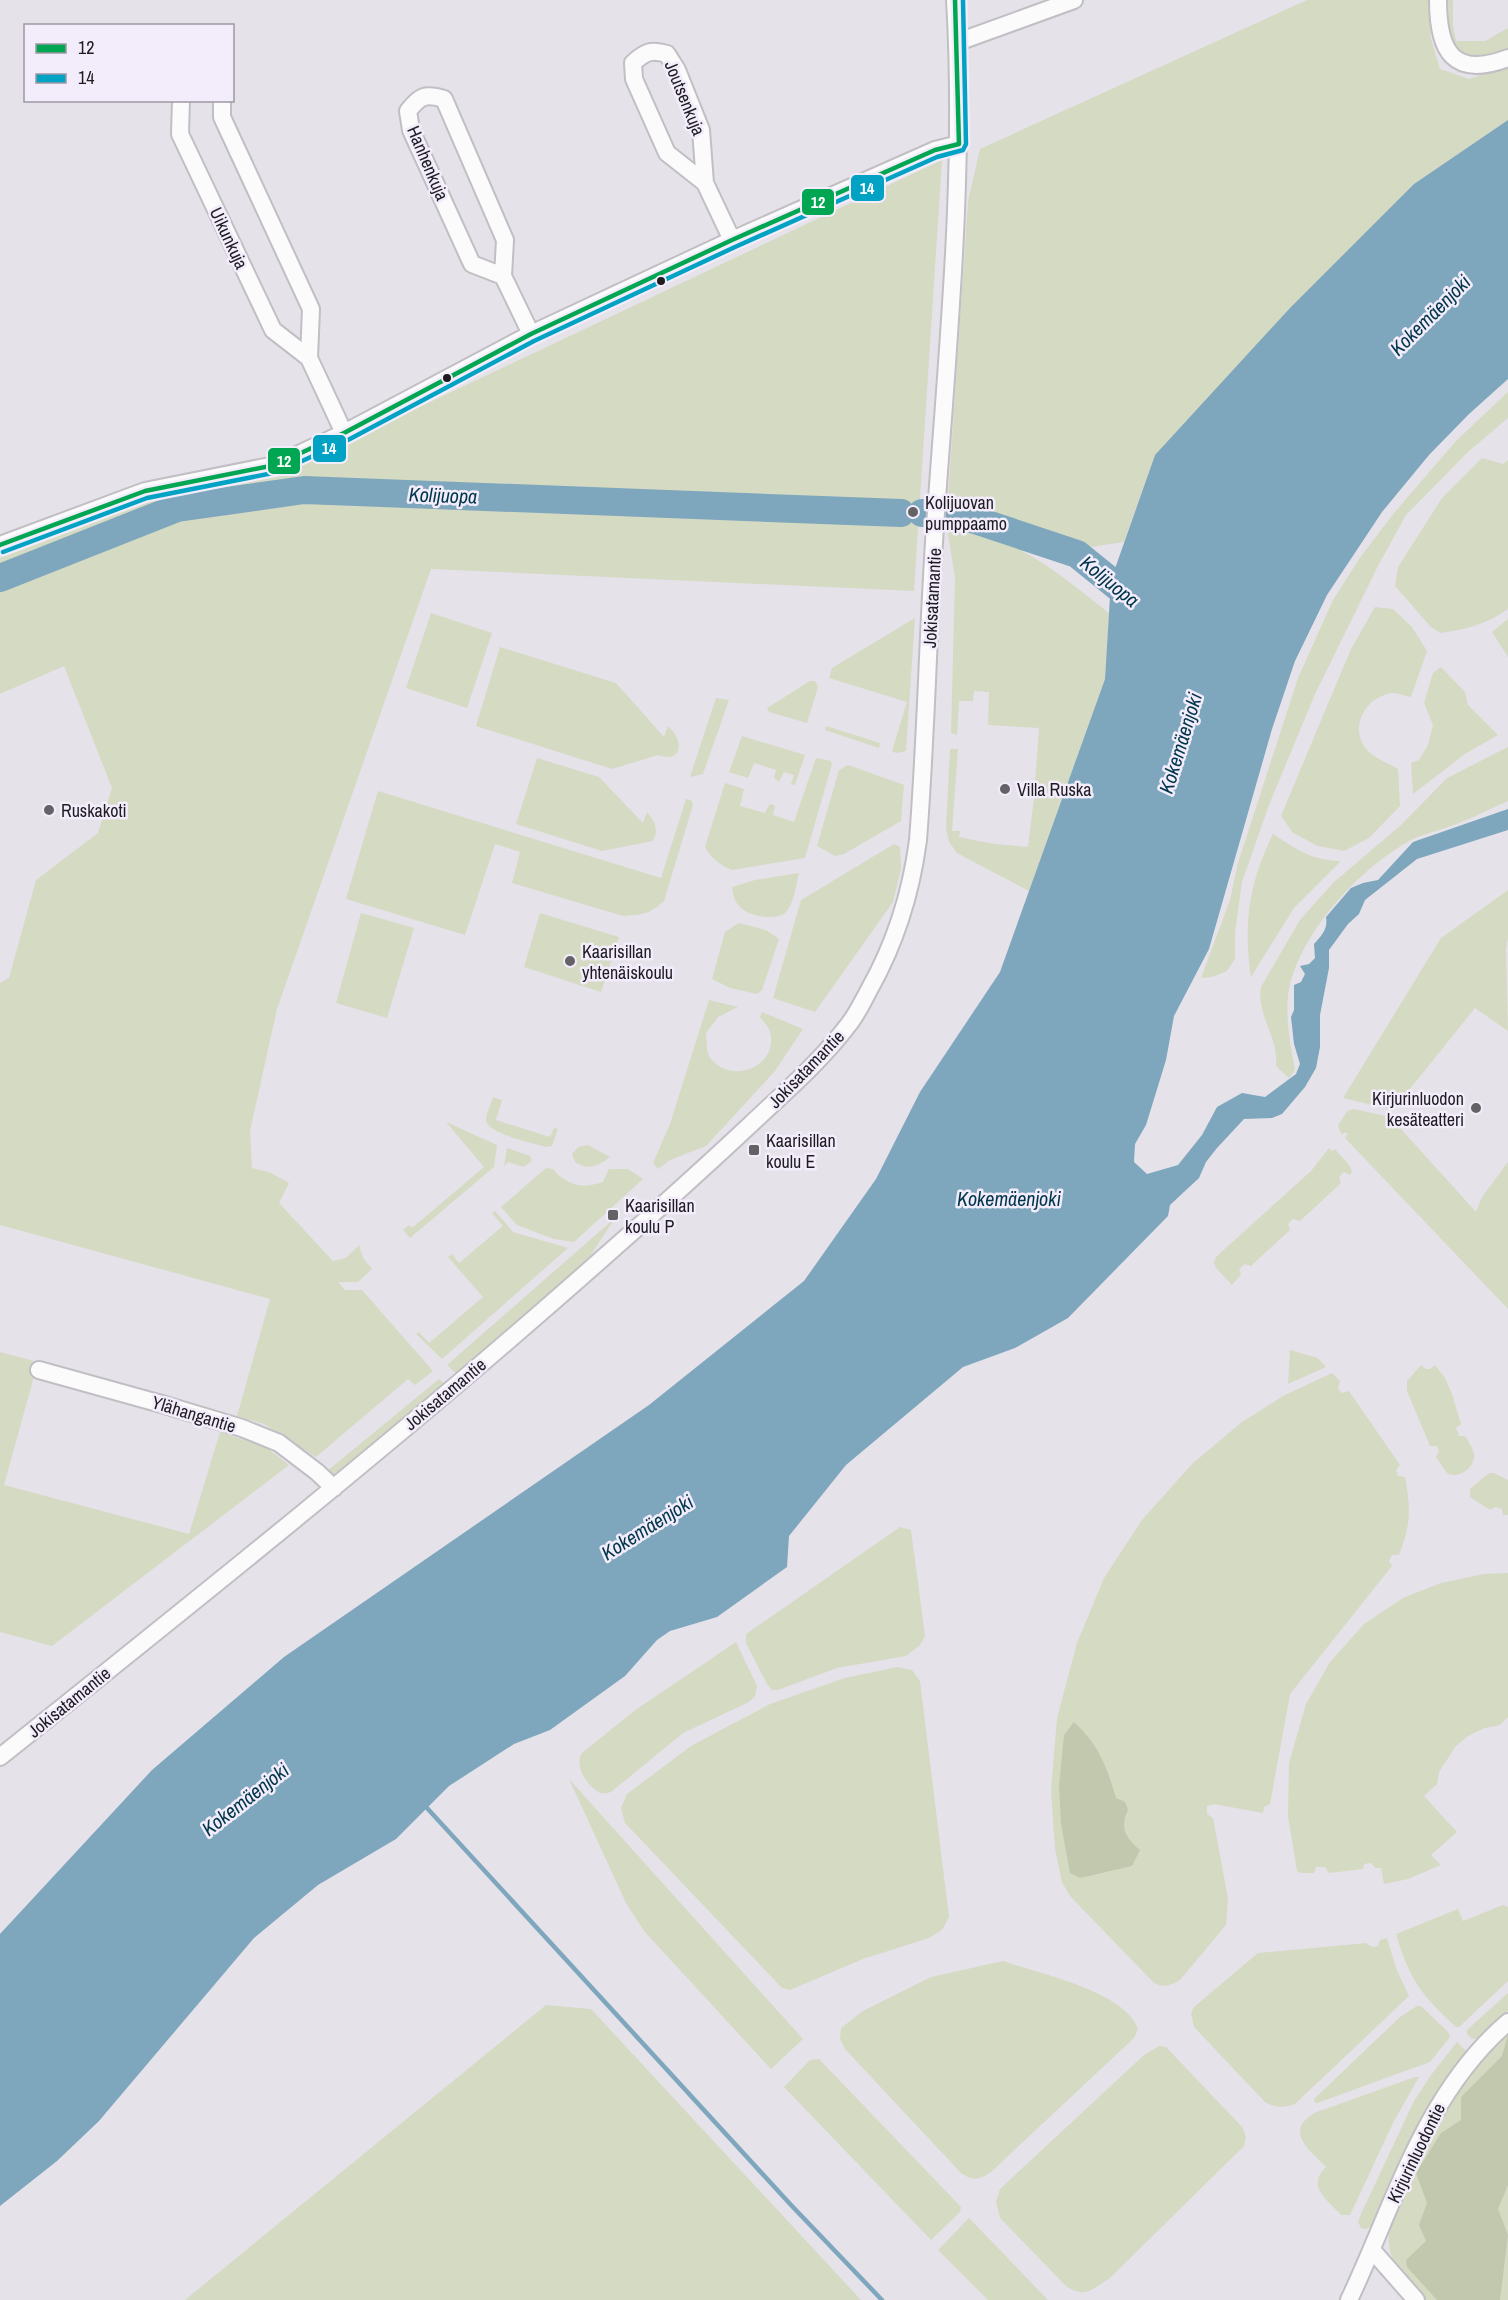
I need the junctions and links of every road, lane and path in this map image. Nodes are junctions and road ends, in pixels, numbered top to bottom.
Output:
1 (955, 0) edge
2 (1074, 0) edge
3 (1438, 0) edge
4 (958, 42) junction
5 (1508, 58) edge
6 (181, 102) edge
7 (222, 102) edge
8 (959, 144) junction
9 (705, 183) junction
10 (732, 240) junction
11 (503, 276) junction
12 (531, 334) junction
13 (309, 358) junction
14 (344, 433) junction
15 (0, 545) edge
16 (39, 1370) dead end
17 (334, 1488) junction
18 (0, 1757) edge
19 (1508, 2022) edge
20 (1372, 2250) junction
21 (1349, 2300) edge
22 (1416, 2300) edge

1 - 4 street, Jokisatamantie
2 - 4 street
3 - 5 street
4 - 8 street, Jokisatamantie
6 - 13 street, Uikunkuja
7 - 13 street, Uikunkuja
8 - 10 street
8 - 17 street, Jokisatamantie
9 - 9 street, Joutsenkuja
9 - 10 street, Joutsenkuja
10 - 12 street
11 - 11 street, Hanhenkuja
11 - 12 street, Hanhenkuja
12 - 14 street
13 - 14 street, Uikunkuja
14 - 15 street
16 - 17 street, Ylähangantie
17 - 18 street, Jokisatamantie
19 - 20 street, Kirjurinluodontie
20 - 21 street, Kirjurinluodontie
20 - 22 street

